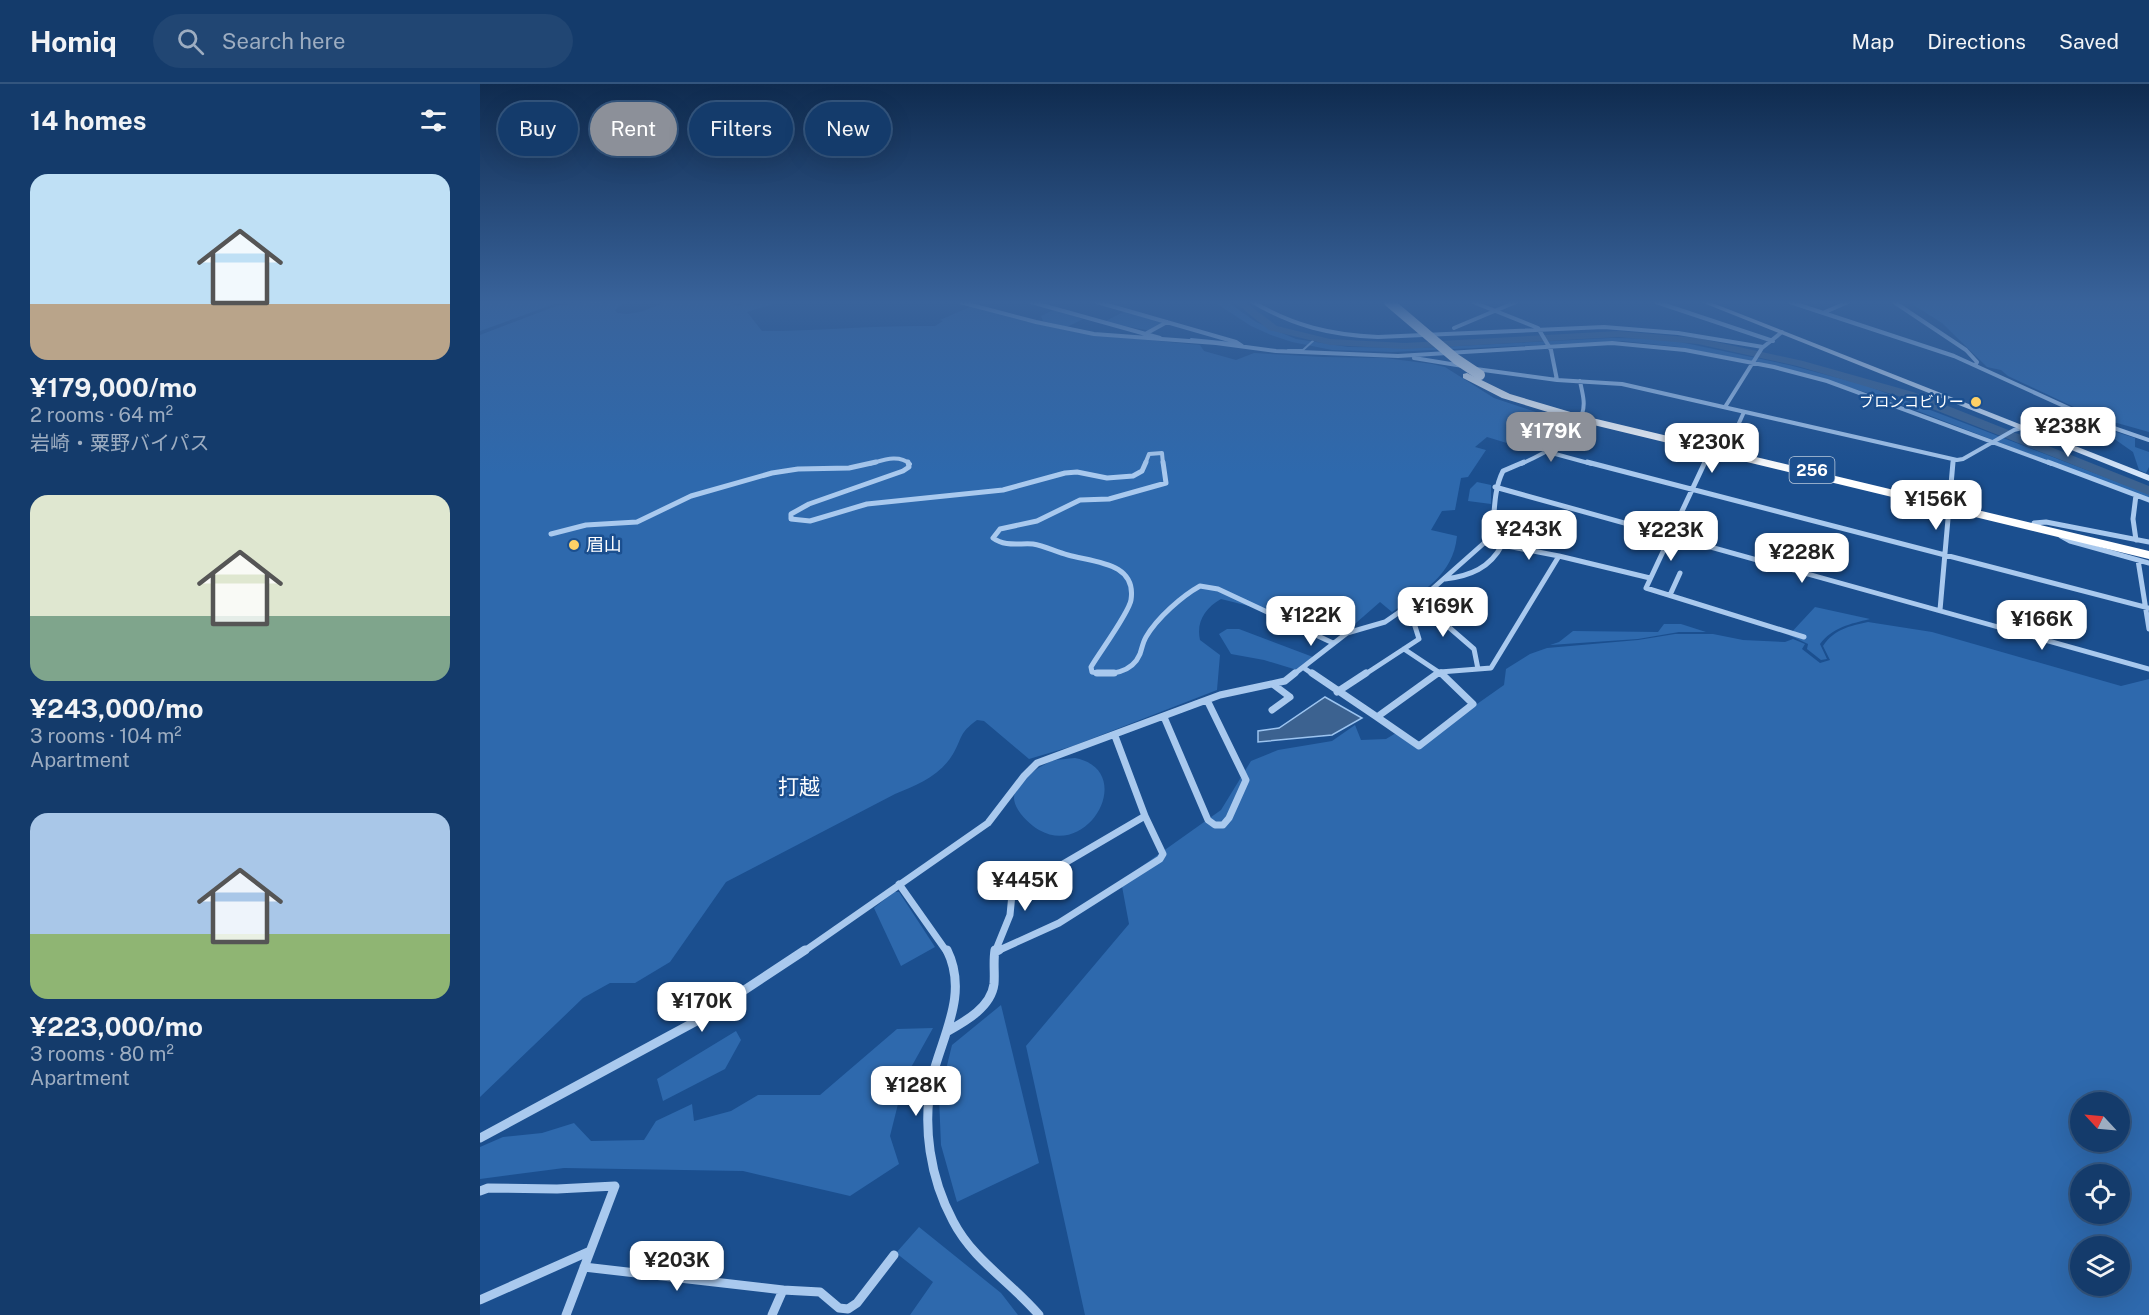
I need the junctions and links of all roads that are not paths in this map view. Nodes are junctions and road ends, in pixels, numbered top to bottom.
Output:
1 (1421, 359) edge
2 (1452, 359) edge
3 (1456, 359) edge
4 (1552, 359) edge
5 (1736, 359) edge
6 (1753, 359) edge
7 (1848, 359) edge
8 (1960, 359) edge
9 (1975, 359) edge
10 (1751, 362) junction
11 (1976, 365) junction
12 (1473, 376) junction
13 (1557, 380) junction
14 (1580, 381) junction
15 (1725, 407) junction
16 (1744, 412) junction
17 (2080, 412) junction
18 (1582, 416) junction
19 (2017, 429) junction
20 (2149, 440) edge
21 (1994, 441) junction
22 (1713, 447) junction
23 (1548, 452) junction
24 (1953, 459) junction
25 (2149, 478) edge
26 (1495, 487) junction
27 (1693, 490) junction
28 (2136, 495) junction
29 (2149, 501) edge
30 (1950, 506) junction
31 (2034, 523) junction
32 (551, 534) dead end
33 (1670, 535) junction
34 (1492, 536) junction
35 (2136, 540) junction
36 (2149, 543) edge
37 (1503, 545) junction
38 (2149, 550) edge
39 (1946, 555) junction
40 (1559, 556) junction
41 (2144, 558) edge
42 (2149, 562) edge
43 (1680, 573) dead end
44 (1650, 578) junction
45 (1445, 579) junction
46 (1430, 591) junction
47 (1670, 595) junction
48 (1409, 607) junction
49 (2147, 607) edge
50 (1940, 610) junction
51 (2149, 629) edge
52 (1804, 637) dead end
53 (1333, 643) junction
54 (1404, 649) junction
55 (1304, 668) junction
56 (1478, 669) junction
57 (2149, 669) edge
58 (1440, 672) junction
59 (1274, 685) junction
60 (1337, 692) junction
61 (1207, 700) junction
62 (1272, 710) dead end
63 (1164, 717) junction
64 (1377, 717) junction
65 (1115, 736) junction
66 (1145, 816) junction
67 (899, 884) junction
68 (995, 952) junction
69 (948, 1031) junction
70 (480, 1138) edge
71 (480, 1191) edge
72 (590, 1251) junction
73 (894, 1256) dead end
74 (584, 1267) junction
75 (783, 1290) junction
76 (480, 1300) edge
77 (566, 1315) edge
78 (772, 1315) edge
79 (1039, 1315) edge

1 - 13 street
2 - 12 highway, 256
3 - 12 highway, 256, bridge
4 - 13 street
5 - 10 street
6 - 10 street
7 - 19 street
8 - 11 street
9 - 11 street
10 - 15 street
10 - 21 street
11 - 17 street
12 - 18 highway, 256
13 - 14 street
14 - 15 street
14 - 18 street
15 - 16 street
16 - 22 street
16 - 24 street
17 - 19 street
17 - 20 street
18 - 22 highway, 256
18 - 23 street
19 - 21 street
19 - 25 street
21 - 24 street
21 - 28 street
22 - 27 street
22 - 30 highway, 256
23 - 26 street
23 - 27 street
24 - 30 street
26 - 33 street
26 - 34 street
27 - 33 street
27 - 39 street
28 - 29 street
28 - 35 street
30 - 31 highway, 256
30 - 39 street
30 - 41 highway, 256
31 - 35 street
31 - 38 highway, 256
32 - 53 street
33 - 44 street
33 - 50 street
34 - 37 street
34 - 45 street
35 - 36 street
37 - 40 street
37 - 45 street
39 - 49 street
39 - 50 street
40 - 44 street
40 - 56 street
41 - 42 street
41 - 49 street
43 - 47 street
44 - 47 street
45 - 46 street
46 - 48 street
46 - 56 street
47 - 52 street
48 - 53 street
48 - 54 street
49 - 51 street
50 - 57 street
53 - 55 street
54 - 58 street
54 - 60 street
55 - 59 street
55 - 60 street
56 - 58 street
58 - 64 street
58 - 64 street
59 - 61 street
59 - 62 street
60 - 64 street
61 - 63 street
61 - 63 street
63 - 65 street
65 - 66 street
65 - 67 street
66 - 68 street
66 - 68 street
67 - 69 street
67 - 70 street
68 - 69 street
69 - 79 street
71 - 72 street
72 - 74 street
72 - 76 street
73 - 75 street
74 - 75 street
74 - 77 street
75 - 78 street

